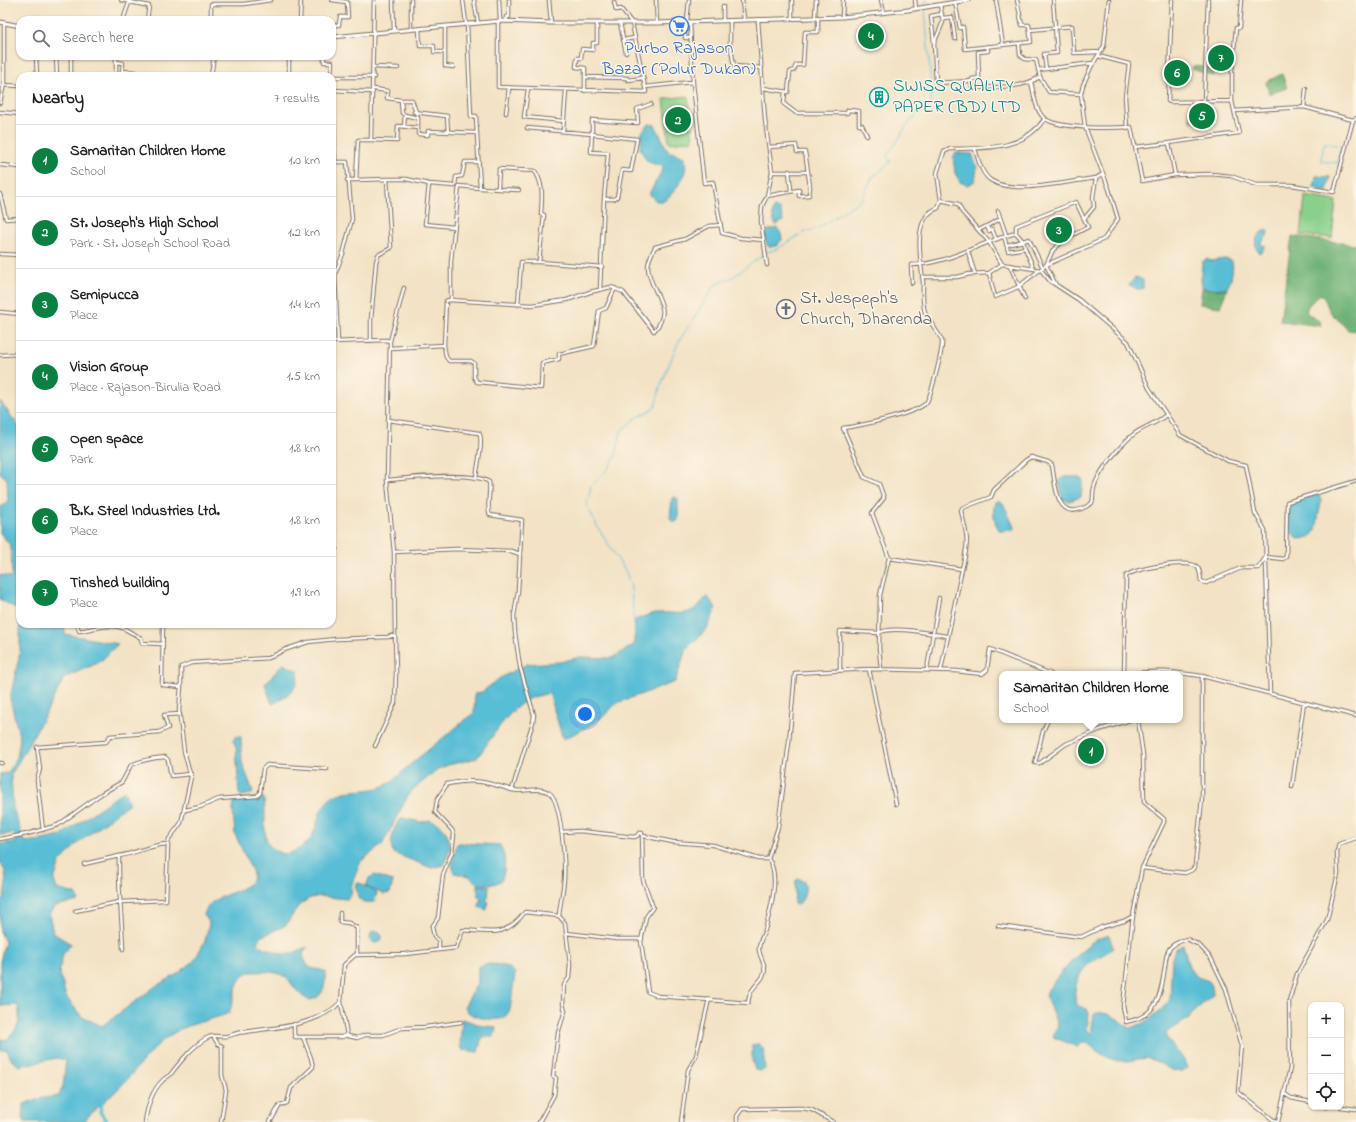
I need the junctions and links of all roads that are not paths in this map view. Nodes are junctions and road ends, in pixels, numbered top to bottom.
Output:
1 (121, 0) edge
2 (215, 0) edge
3 (270, 0) edge
4 (301, 0) edge
5 (332, 0) edge
6 (374, 0) edge
7 (393, 0) edge
8 (410, 0) edge
9 (463, 0) edge
10 (474, 0) edge
11 (499, 0) edge
12 (509, 0) edge
13 (550, 0) edge
14 (656, 0) edge
15 (689, 0) edge
16 (742, 0) edge
17 (792, 0) edge
18 (816, 0) edge
19 (843, 0) edge
20 (881, 0) edge
21 (915, 0) edge
22 (962, 0) edge
23 (968, 0) edge
24 (996, 0) edge
25 (1017, 0) edge
26 (1053, 0) edge
27 (1109, 0) edge
28 (1172, 0) edge
29 (1208, 0) edge
30 (1241, 0) edge
31 (130, 1) edge
32 (347, 1) edge
33 (255, 2) edge
34 (614, 2) dead end
35 (955, 2) junction
36 (215, 4) junction
37 (940, 4) junction
38 (723, 6) dead end
39 (916, 9) junction
40 (885, 13) junction
41 (124, 16) edge
42 (148, 16) edge
43 (211, 16) edge
44 (300, 16) edge
45 (942, 16) junction
46 (817, 17) junction
47 (842, 17) junction
48 (792, 18) junction
49 (744, 20) junction
50 (758, 20) junction
51 (499, 21) junction
52 (508, 21) junction
53 (723, 21) junction
54 (730, 21) junction
55 (2, 22) edge
56 (478, 22) junction
57 (688, 22) junction
58 (466, 23) junction
59 (551, 23) junction
60 (620, 23) junction
61 (632, 23) junction
62 (657, 23) junction
63 (597, 24) junction
64 (16, 25) edge
65 (336, 25) edge
66 (445, 26) junction
67 (1055, 28) junction
68 (419, 29) junction
69 (411, 30) junction
70 (1030, 30) junction
71 (394, 31) junction
72 (374, 33) junction
73 (685, 34) dead end
74 (336, 38) edge
75 (634, 38) junction
76 (690, 38) junction
77 (955, 39) dead end
78 (623, 40) junction
79 (934, 43) junction
80 (1019, 44) junction
81 (1003, 45) junction
82 (987, 46) junction
83 (445, 52) junction
84 (1101, 52) junction
85 (626, 53) dead end
86 (1098, 56) junction
87 (36, 60) edge
88 (56, 60) edge
89 (71, 60) edge
90 (213, 60) edge
91 (289, 60) edge
92 (324, 60) edge
93 (116, 62) joint
94 (1093, 63) junction
95 (453, 66) dead end
96 (374, 67) junction
97 (398, 68) dead end
98 (762, 68) junction
99 (1046, 69) junction
100 (1038, 70) junction
101 (38, 72) edge
102 (58, 72) edge
103 (71, 72) edge
104 (116, 72) edge
105 (134, 72) edge
106 (211, 72) edge
107 (289, 72) edge
108 (332, 72) edge
109 (336, 76) edge
110 (374, 77) junction
111 (585, 77) junction
112 (1040, 77) junction
113 (643, 78) junction
114 (972, 81) junction
115 (692, 82) junction
116 (1031, 82) junction
117 (4, 85) junction
118 (16, 86) edge
119 (645, 87) junction
120 (508, 88) junction
121 (763, 88) junction
122 (528, 89) junction
123 (336, 90) edge
124 (1306, 90) dead end
125 (374, 91) junction
126 (566, 91) junction
127 (584, 91) junction
128 (785, 92) junction
129 (1081, 94) junction
130 (401, 100) junction
131 (1204, 100) junction
132 (1232, 101) junction
133 (0, 103) edge
134 (650, 104) dead end
135 (1304, 107) junction
136 (1234, 111) junction
137 (0, 112) edge
138 (414, 112) junction
139 (506, 113) dead end
140 (16, 114) edge
141 (405, 116) junction
142 (418, 118) junction
143 (1045, 118) junction
144 (1354, 119) edge
145 (564, 121) junction
146 (404, 126) junction
147 (1085, 127) junction
148 (418, 128) junction
149 (527, 128) dead end
150 (1127, 128) junction
151 (563, 131) junction
152 (448, 132) junction
153 (477, 133) junction
154 (592, 134) junction
155 (867, 136) dead end
156 (371, 140) junction
157 (1169, 143) junction
158 (1135, 147) junction
159 (769, 148) junction
160 (975, 149) junction
161 (336, 162) edge
162 (479, 162) junction
163 (0, 165) edge
164 (16, 167) edge
165 (789, 171) junction
166 (772, 172) junction
167 (808, 172) junction
168 (1103, 174) junction
169 (1175, 175) junction
170 (1096, 178) junction
171 (387, 179) junction
172 (347, 180) junction
173 (356, 180) junction
174 (429, 184) junction
175 (457, 186) junction
176 (480, 188) junction
177 (498, 188) junction
178 (519, 190) dead end
179 (791, 190) junction
180 (0, 194) edge
181 (767, 196) junction
182 (604, 199) junction
183 (941, 200) junction
184 (998, 211) dead end
185 (16, 218) edge
186 (1084, 218) junction
187 (1000, 219) junction
188 (721, 225) junction
189 (986, 226) junction
190 (454, 227) junction
191 (979, 230) junction
192 (1016, 233) junction
193 (1005, 236) junction
194 (996, 239) junction
195 (763, 240) junction
196 (1023, 241) junction
197 (989, 242) junction
198 (1006, 245) junction
199 (1024, 248) junction
200 (968, 252) junction
201 (0, 254) edge
202 (16, 255) edge
203 (539, 262) junction
204 (1002, 264) junction
205 (767, 265) dead end
206 (921, 265) junction
207 (1046, 265) junction
208 (1010, 266) junction
209 (602, 267) junction
210 (1035, 269) junction
211 (1042, 269) junction
212 (336, 270) edge
213 (989, 273) junction
214 (975, 274) junction
215 (922, 277) junction
216 (912, 283) dead end
217 (1057, 285) junction
218 (1019, 286) junction
219 (404, 288) dead end
220 (615, 288) junction
221 (600, 289) junction
222 (451, 299) junction
223 (1025, 299) dead end
224 (518, 305) junction
225 (336, 308) edge
226 (0, 312) edge
227 (16, 314) edge
228 (371, 341) junction
229 (390, 341) junction
230 (338, 342) joint
231 (444, 345) junction
232 (390, 348) junction
233 (16, 354) edge
234 (0, 355) edge
235 (1166, 415) junction
236 (388, 420) junction
237 (476, 478) junction
238 (387, 480) junction
239 (1356, 481) edge
240 (394, 552) junction
241 (520, 554) junction
242 (1266, 557) junction
243 (888, 558) junction
244 (962, 569) junction
245 (939, 598) dead end
246 (78, 628) edge
247 (93, 628) edge
248 (126, 628) edge
249 (163, 628) edge
250 (880, 633) junction
251 (932, 634) junction
252 (395, 635) junction
253 (947, 636) junction
254 (163, 644) junction
255 (869, 669) junction
256 (881, 669) junction
257 (927, 669) junction
258 (840, 670) junction
259 (941, 670) junction
260 (1044, 671) edge
261 (1124, 671) edge
262 (1183, 673) edge
263 (1202, 676) junction
264 (181, 687) junction
265 (1270, 693) junction
266 (1304, 702) junction
267 (180, 714) junction
268 (1356, 716) edge
269 (1047, 723) edge
270 (1121, 723) edge
271 (1138, 723) edge
272 (375, 746) dead end
273 (327, 769) dead end
274 (191, 774) junction
275 (1292, 787) dead end
276 (512, 790) junction
277 (896, 804) dead end
278 (184, 810) junction
279 (43, 830) junction
280 (561, 832) junction
281 (643, 836) junction
282 (1356, 838) edge
283 (0, 839) edge
284 (168, 844) junction
285 (119, 856) junction
286 (768, 858) junction
287 (84, 864) dead end
288 (1142, 868) junction
289 (121, 902) junction
290 (74, 911) dead end
291 (340, 913) dead end
292 (559, 916) junction
293 (1133, 916) junction
294 (998, 926) dead end
295 (566, 933) junction
296 (642, 939) junction
297 (123, 949) dead end
298 (439, 950) junction
299 (357, 955) junction
300 (709, 999) junction
301 (341, 1002) junction
302 (461, 1022) dead end
303 (294, 1024) junction
304 (347, 1035) junction
305 (213, 1036) junction
306 (303, 1037) junction
307 (1285, 1094) junction
308 (1308, 1101) edge
309 (1344, 1107) edge
310 (1356, 1109) edge
311 (145, 1122) edge
312 (221, 1122) edge
313 (270, 1122) edge
314 (539, 1122) edge
315 (681, 1122) edge
316 (737, 1122) edge
317 (833, 1122) edge
318 (1277, 1122) edge

1 - 31 street
2 - 36 street
3 - 33 street
4 - 44 street
5 - 32 street
6 - 72 street
7 - 71 street
8 - 69 street
9 - 58 street
10 - 56 street
11 - 51 street
12 - 52 street
13 - 59 street
14 - 62 street
15 - 57 street
16 - 49 street
17 - 48 street
18 - 46 street
19 - 47 street
20 - 40 street
21 - 39 street
22 - 23 street
22 - 35 street
24 - 81 street
25 - 70 street
26 - 67 street
27 - 84 street
28 - 131 street
29 - 131 street
30 - 132 street
31 - 41 street
31 - 42 street
32 - 65 street
33 - 36 street
34 - 61 street
35 - 37 street
35 - 82 street
36 - 43 street
37 - 39 street
37 - 45 street
38 - 53 street
39 - 40 street
40 - 47 street
45 - 77 street
45 - 79 street
45 - 79 street
46 - 47 street
46 - 48 street
46 - 128 street
48 - 50 street
49 - 50 street
49 - 54 street
50 - 98 street
51 - 52 street
51 - 56 street
51 - 120 street
52 - 59 street
53 - 54 street
53 - 57 street
54 - 98 street
55 - 64 street
55 - 117 street
56 - 58 street
57 - 62 street
57 - 76 street
58 - 66 street
58 - 153 street
59 - 63 street
60 - 61 street
60 - 63 street
60 - 78 street
61 - 62 street
61 - 75 street
63 - 111 street
66 - 68 street
66 - 83 street
67 - 70 street
67 - 84 street
67 - 99 street
68 - 69 street
68 - 83 street
69 - 71 street
70 - 80 street
71 - 72 street
72 - 74 street
72 - 96 street
73 - 76 street
75 - 78 street
75 - 113 street
76 - 115 street
78 - 85 street
79 - 114 street
80 - 81 street
80 - 100 street
81 - 82 street
82 - 114 street
83 - 95 street
84 - 86 street
86 - 94 street
86 - 150 street
87 - 101 street
88 - 102 street
89 - 103 street
90 - 106 street
91 - 107 street
92 - 108 street
93 - 104 street
93 - 105 street
94 - 99 street
94 - 129 street
96 - 97 street
96 - 110 street
98 - 121 street
99 - 100 street
100 - 112 street
109 - 110 street
110 - 125 street
111 - 113 street
111 - 127 street
112 - 116 street
112 - 129 street
113 - 119 street
114 - 116 street
115 - 119 street
115 - 188 street
116 - 143 street
117 - 118 street
117 - 133 street
119 - 127 street
120 - 122 street
120 - 139 street
121 - 128 street
121 - 159 street
122 - 126 street
122 - 145 street
123 - 125 street
124 - 135 street
125 - 130 street
125 - 156 street
126 - 127 street
126 - 145 street
128 - 155 street
129 - 147 street
130 - 138 street
130 - 141 street
131 - 132 street
132 - 136 street
134 - 154 street
135 - 136 street
135 - 144 street
136 - 157 street
137 - 140 street
138 - 142 street
138 - 152 street
141 - 142 street
141 - 146 street
142 - 148 street
143 - 147 street
143 - 160 street
144 - 169 street
145 - 151 street
146 - 148 street
146 - 156 street
147 - 150 street
147 - 168 street
148 - 152 street
149 - 151 street
150 - 158 street
151 - 154 street
152 - 153 street
153 - 162 street
154 - 182 street
154 - 182 street
156 - 173 street
157 - 158 street
157 - 169 street
158 - 169 street
159 - 166 street
159 - 167 street
160 - 170 street
160 - 183 street
161 - 172 street
162 - 175 street
162 - 176 street
163 - 164 street
165 - 166 street
165 - 167 street
165 - 179 street
166 - 181 street
167 - 179 street
168 - 170 street
168 - 207 street
170 - 186 street
171 - 173 street
171 - 174 street
171 - 228 street
172 - 173 street
172 - 212 street
174 - 175 street
174 - 190 street
175 - 176 street
175 - 190 street
176 - 177 street
177 - 178 street
177 - 203 street
179 - 181 street
180 - 185 street
181 - 195 street
182 - 209 street
183 - 191 street
183 - 206 street
184 - 187 street
186 - 192 street
186 - 207 street
187 - 189 street
187 - 193 street
188 - 195 street
188 - 220 street
189 - 191 street
189 - 194 street
190 - 222 street
191 - 197 street
192 - 193 street
192 - 196 street
193 - 194 street
193 - 198 street
194 - 197 street
195 - 205 street
196 - 198 street
196 - 199 street
196 - 211 street
197 - 200 street
197 - 204 street
198 - 199 street
199 - 210 street
200 - 206 street
200 - 214 street
201 - 202 street
203 - 209 street
203 - 224 street
204 - 208 street
204 - 213 street
206 - 215 street
206 - 216 street
207 - 211 street
207 - 217 street
208 - 210 street
208 - 218 street
209 - 221 street
210 - 211 street
211 - 217 street
211 - 218 street
213 - 214 street
213 - 218 street
214 - 215 street
215 - 243 street
217 - 235 street
218 - 223 street
219 - 229 street
220 - 221 street
220 - 231 street
221 - 224 street
222 - 224 street
222 - 231 street
225 - 230 street
226 - 227 street
228 - 229 street
228 - 230 street
229 - 232 street
231 - 232 street
232 - 236 street
233 - 234 street
235 - 242 street
235 - 244 street
236 - 237 street
236 - 238 street
237 - 238 street
237 - 241 street
238 - 240 street
239 - 242 street
240 - 241 street
240 - 252 street
241 - 276 street
242 - 261 street
242 - 265 street
243 - 244 street
243 - 250 street
244 - 253 street
245 - 251 street
246 - 247 street
248 - 254 street
249 - 254 street
250 - 251 street
250 - 256 street
250 - 258 street
251 - 253 street
251 - 257 street
252 - 264 street
252 - 272 street
253 - 259 street
254 - 264 street
255 - 256 street
255 - 258 street
255 - 277 street
256 - 257 street
257 - 259 street
258 - 286 street
259 - 260 street
262 - 263 street
263 - 265 street
263 - 288 street
264 - 267 street
265 - 266 street
266 - 268 street
266 - 275 street
267 - 274 street
267 - 279 street
269 - 270 street
271 - 288 street
273 - 278 street
274 - 278 street
274 - 279 street
276 - 280 street
276 - 298 street
278 - 284 street
279 - 283 street
280 - 281 street
280 - 292 street
281 - 286 street
281 - 296 street
282 - 307 street
284 - 285 street
284 - 289 street
285 - 287 street
285 - 289 street
286 - 300 street
288 - 293 street
289 - 290 street
289 - 297 street
291 - 299 street
292 - 295 street
292 - 298 street
293 - 294 street
293 - 318 street
295 - 296 street
295 - 314 street
296 - 300 street
298 - 299 street
299 - 301 street
300 - 315 street
301 - 303 street
301 - 304 street
302 - 304 street
303 - 305 street
303 - 306 street
304 - 306 street
305 - 311 street
305 - 312 street
306 - 313 street
307 - 308 street
307 - 318 street
309 - 310 street
316 - 317 street

